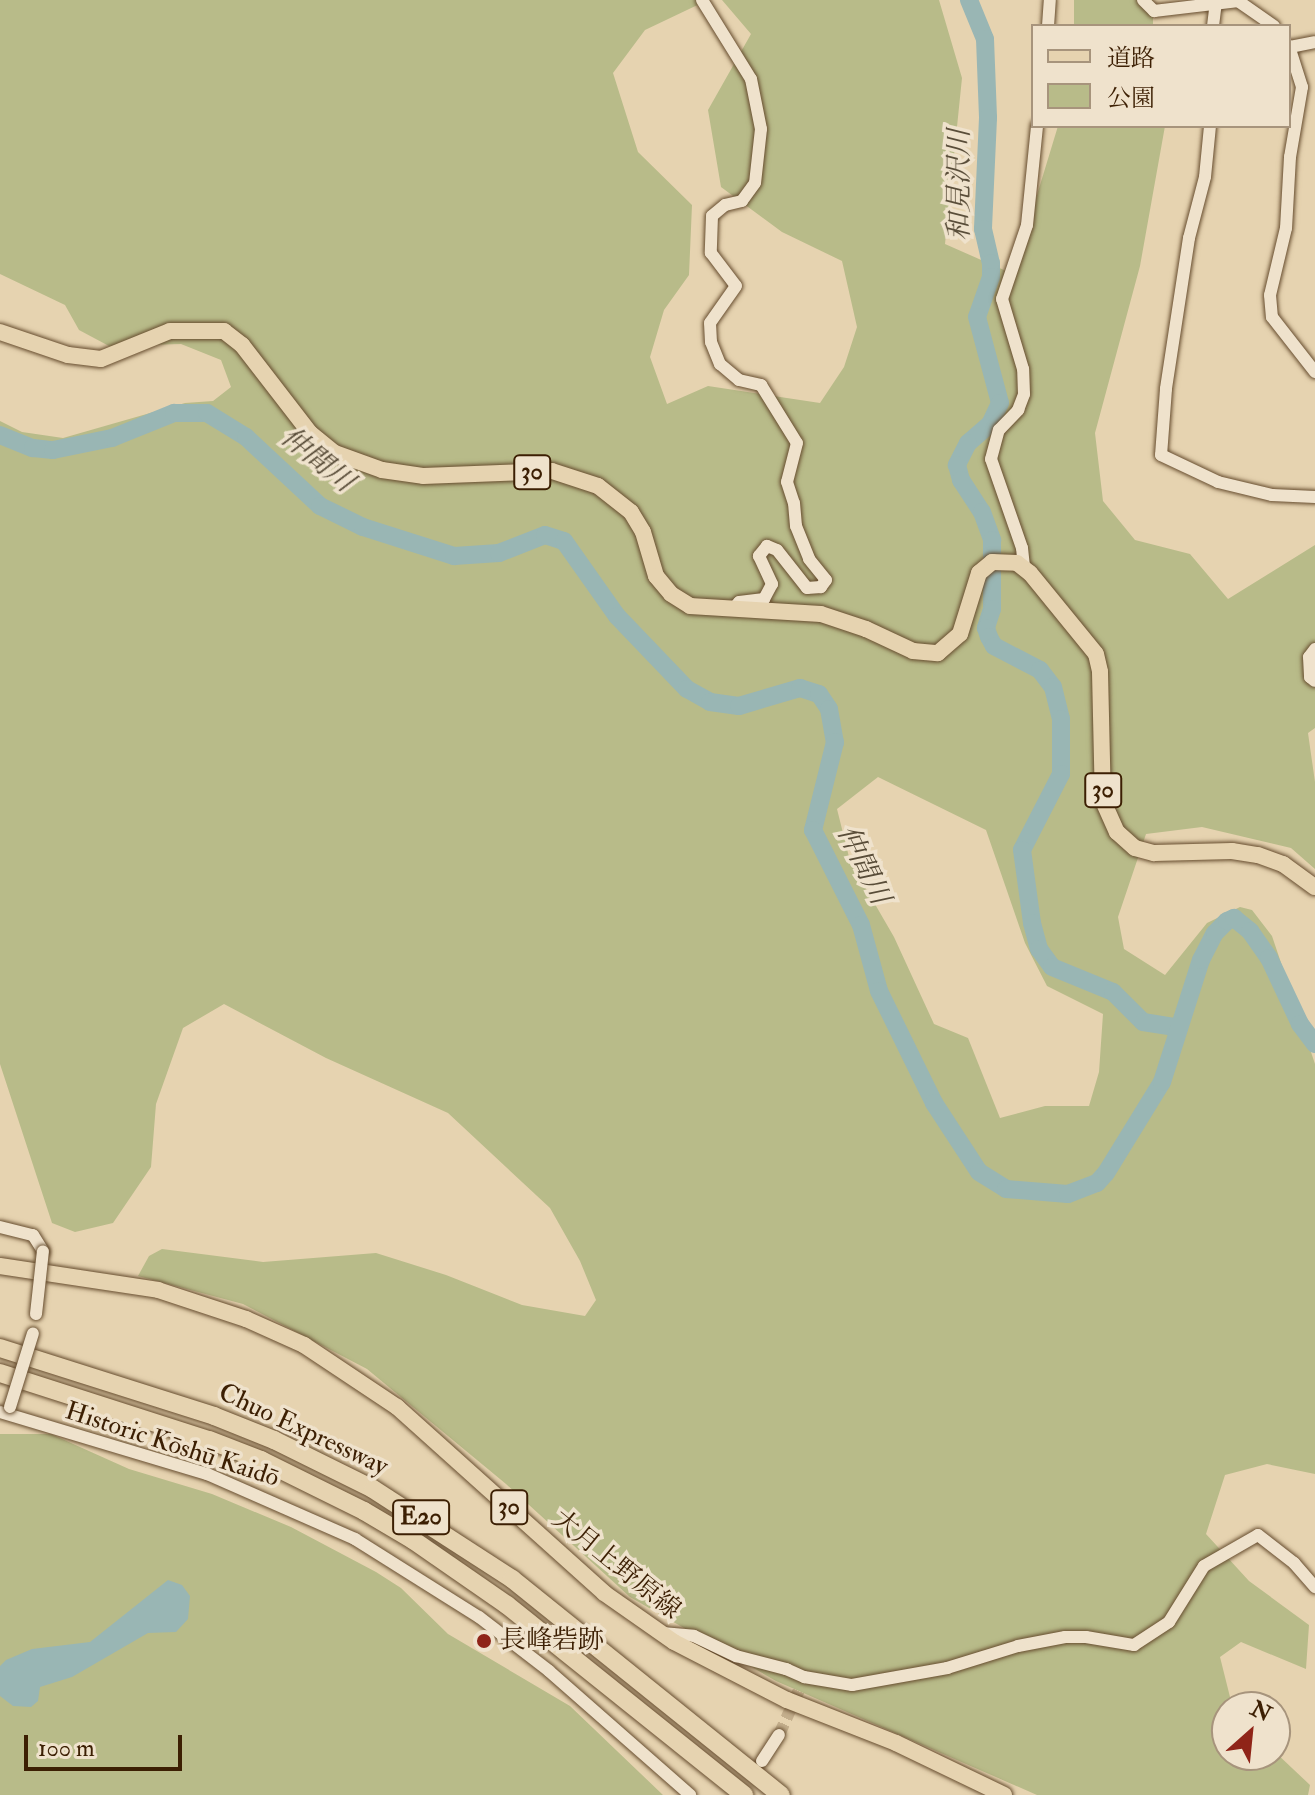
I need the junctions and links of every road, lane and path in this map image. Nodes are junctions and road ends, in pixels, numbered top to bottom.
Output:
1 (702, 0) edge
2 (1050, 0) edge
3 (1143, 0) edge
4 (1215, 1) edge
5 (1048, 24) edge
6 (1213, 24) edge
7 (1272, 24) edge
8 (1315, 42) edge
9 (1291, 47) edge
10 (1291, 53) edge
11 (1037, 128) edge
12 (1210, 128) edge
13 (0, 332) edge
14 (1315, 372) edge
15 (1315, 497) edge
16 (1020, 565) junction
17 (734, 609) junction
18 (1315, 649) edge
19 (1315, 681) edge
20 (1315, 887) edge
21 (0, 1227) edge
22 (0, 1266) edge
23 (0, 1348) edge
24 (0, 1373) edge
25 (6, 1412) edge
26 (1315, 1587) edge
27 (659, 1632) junction
28 (804, 1677) junction
29 (799, 1690) tunnel mouth
30 (779, 1735) tunnel mouth
31 (762, 1761) dead end
32 (690, 1795) edge
33 (744, 1795) edge
34 (781, 1795) edge
35 (1004, 1795) edge

1 - 17 street
2 - 5 street
3 - 4 street
4 - 6 street
4 - 7 street
8 - 9 street
10 - 14 street
11 - 16 street
12 - 15 street
13 - 17 main road, 30
16 - 17 main road, 30
16 - 20 main road, 30
18 - 19 street
21 - 25 street, Historic Kōshū Kaidō, bridge
22 - 27 main road, 大月上野原線 / 30
23 - 34 highway, Chuo Expressway / E20
24 - 33 highway, Chuo Expressway / E20
25 - 32 street, Historic Kōshū Kaidō
26 - 28 street
27 - 28 street
27 - 35 main road, 大月上野原線 / 30
28 - 29 street
30 - 31 street

